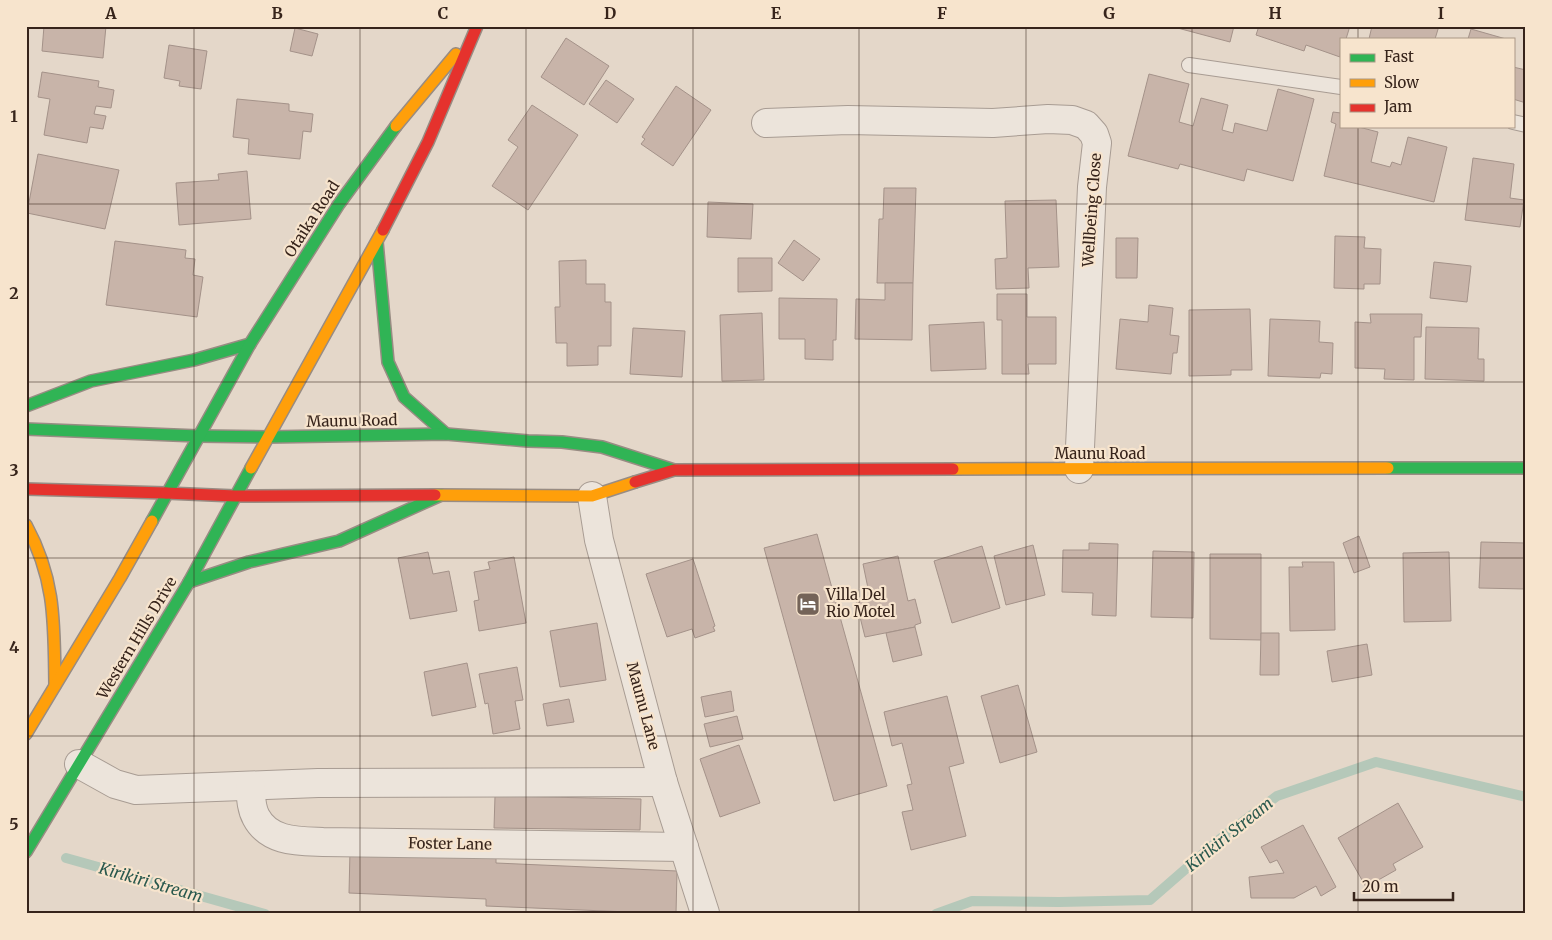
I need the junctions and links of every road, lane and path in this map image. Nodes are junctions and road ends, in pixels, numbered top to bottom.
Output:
1 (475, 30) edge
2 (1189, 65) dead end
3 (1340, 87) edge
4 (766, 123) dead end
5 (377, 242) junction
6 (250, 344) junction
7 (26, 406) edge
8 (26, 429) edge
9 (446, 434) junction
10 (198, 436) junction
11 (268, 437) junction
12 (1526, 468) edge
13 (1078, 469) junction
14 (674, 470) junction
15 (26, 489) edge
16 (166, 493) junction
17 (441, 495) junction
18 (235, 496) junction
19 (592, 496) junction
20 (26, 525) edge
21 (189, 582) junction
22 (55, 685) junction
23 (26, 734) edge
24 (79, 764) junction
25 (663, 782) junction
26 (250, 786) junction
27 (684, 847) junction
28 (26, 852) edge
29 (705, 913) edge

1 - 5 main road, Otaika Road
1 - 6 main road, Otaika Road
2 - 3 lane
4 - 13 street, Wellbeing Close
5 - 9 main road
5 - 11 main road, Otaika Road
6 - 7 main road
6 - 10 main road, Otaika Road
8 - 10 main road, Maunu Road
9 - 11 main road, Maunu Road
9 - 14 main road, Maunu Road
10 - 11 main road, Maunu Road
10 - 16 main road
11 - 18 main road, Western Hills Drive
12 - 13 main road, Maunu Road
13 - 14 main road, Maunu Road
14 - 19 main road, Maunu Road
15 - 16 main road, Maunu Road
16 - 18 main road, Maunu Road
16 - 22 main road
17 - 18 main road, Maunu Road
17 - 19 main road, Maunu Road
17 - 21 main road
18 - 21 main road, Western Hills Drive
19 - 25 street, Maunu Lane
20 - 22 main road
21 - 24 main road, Western Hills Drive
22 - 23 main road
24 - 26 street
24 - 28 main road, Western Hills Drive
25 - 26 street
25 - 27 street, Maunu Lane
26 - 27 street, Foster Lane
27 - 29 street, Maunu Lane

